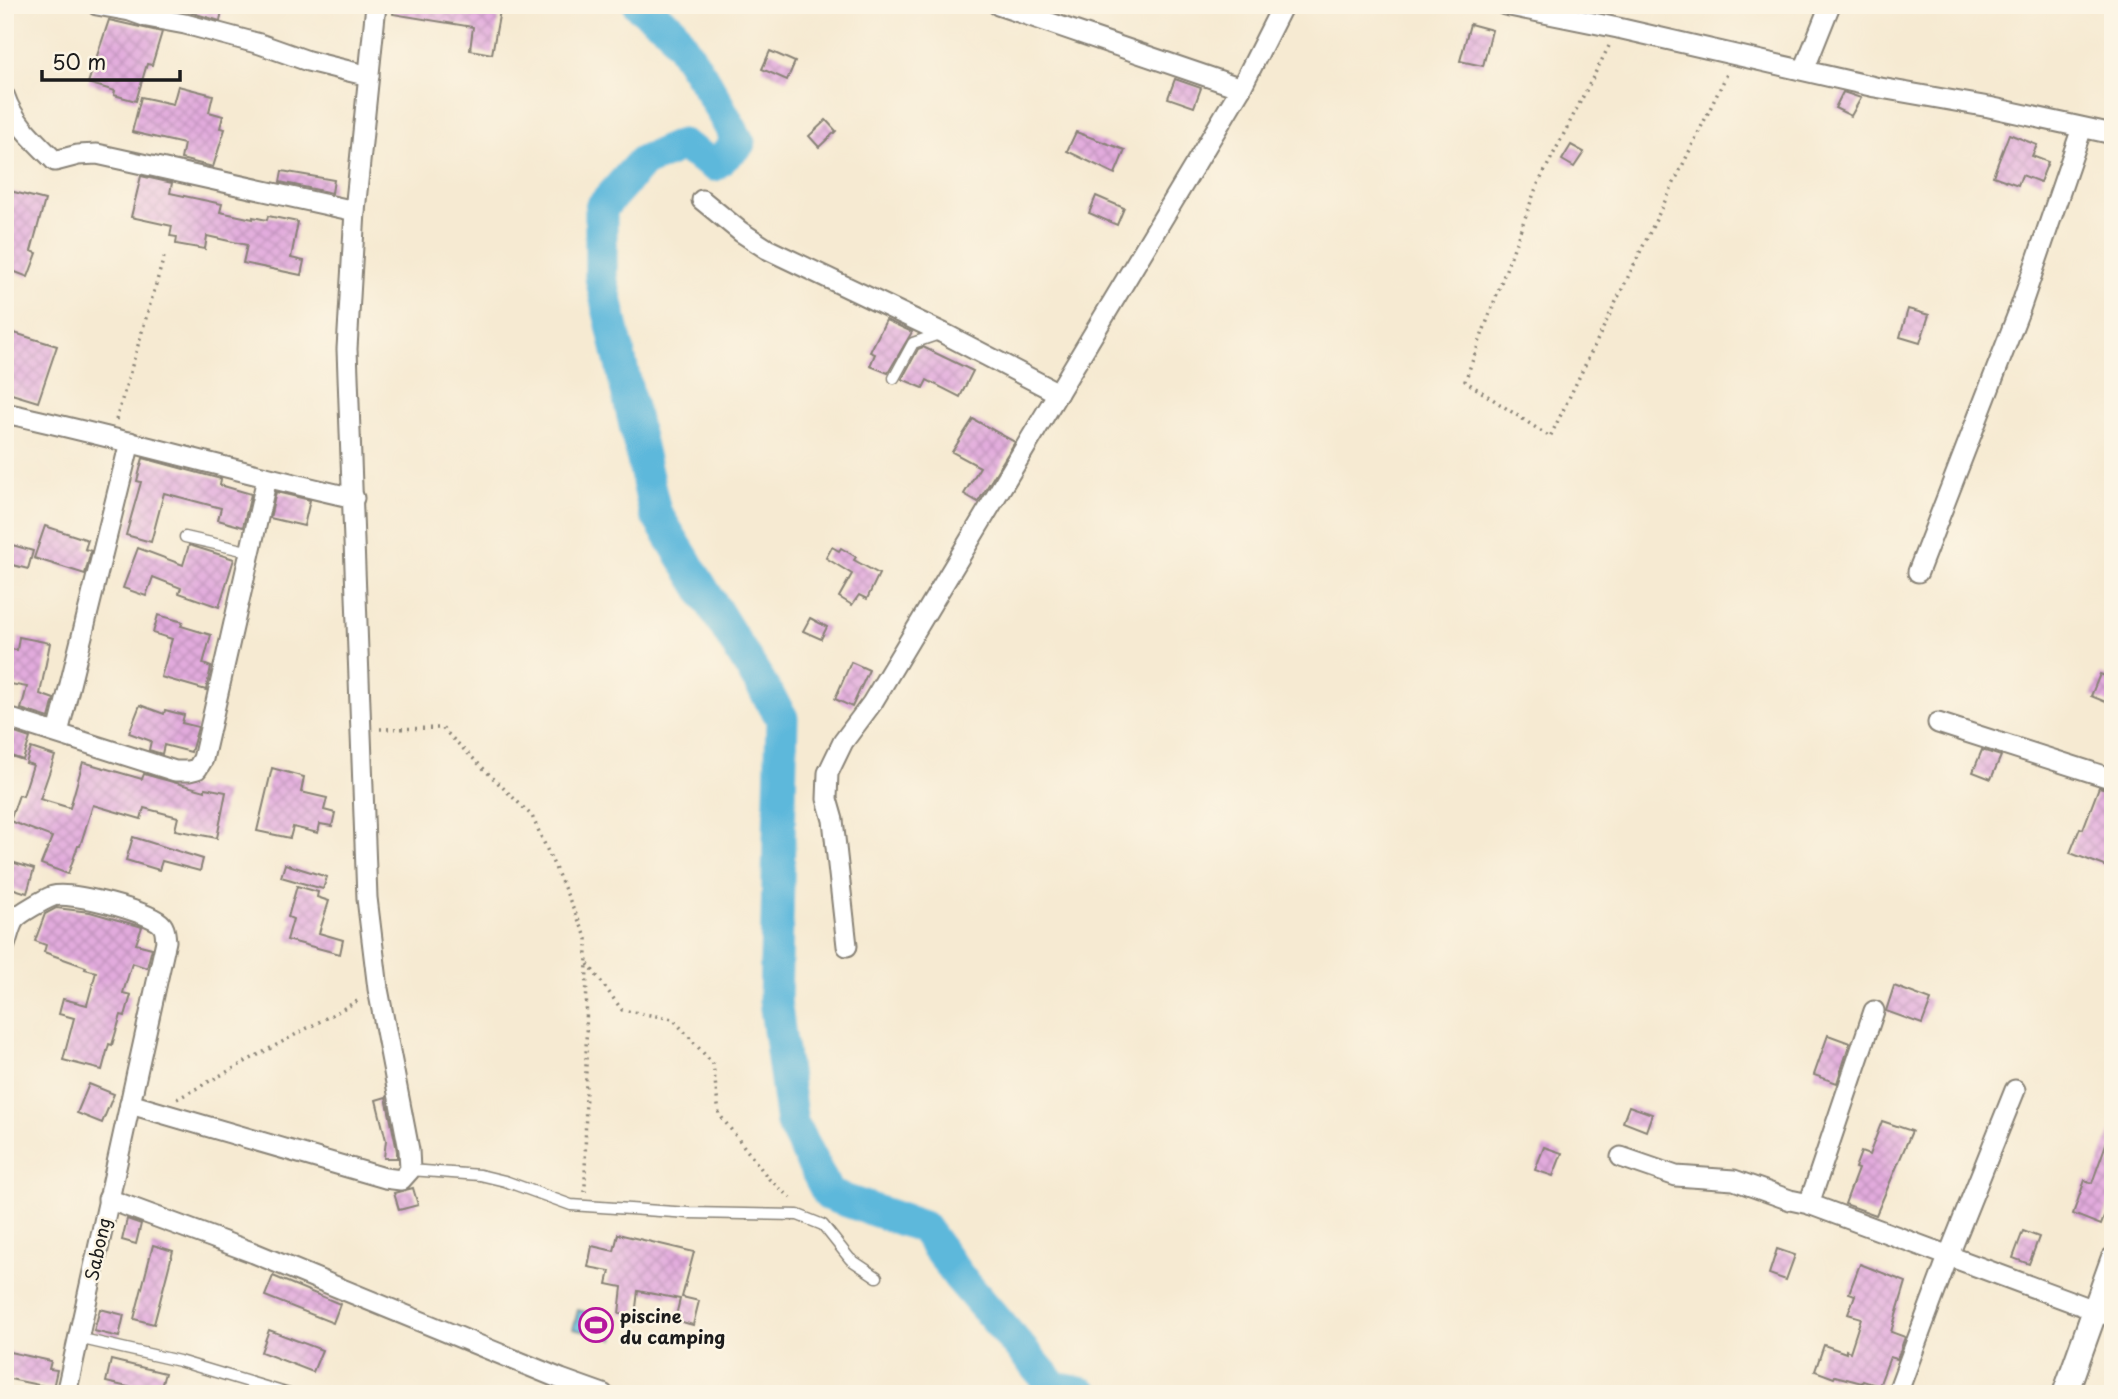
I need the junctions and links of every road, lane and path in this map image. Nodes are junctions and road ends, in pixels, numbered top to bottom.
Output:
1 (97, 5) edge
2 (376, 5) edge
3 (998, 5) edge
4 (1283, 5) edge
5 (1505, 5) edge
6 (1830, 5) edge
7 (1618, 28) junction
8 (1737, 54) junction
9 (1804, 70) junction
10 (369, 76) junction
11 (1241, 88) junction
12 (7, 102) edge
13 (2082, 128) junction
14 (5, 131) edge
15 (2113, 134) edge
16 (702, 200) dead end
17 (355, 211) junction
18 (163, 257) dead end
19 (943, 333) junction
20 (894, 378) dead end
21 (1058, 393) junction
22 (5, 413) edge
23 (121, 439) junction
24 (267, 478) junction
25 (354, 498) junction
26 (186, 537) dead end
27 (251, 552) junction
28 (1918, 572) dead end
29 (5, 717) edge
30 (1938, 723) dead end
31 (360, 730) junction
32 (58, 733) junction
33 (2113, 779) edge
34 (10, 918) edge
35 (5, 945) edge
36 (847, 946) dead end
37 (587, 963) junction
38 (378, 989) junction
39 (1874, 1011) dead end
40 (2015, 1090) dead end
41 (130, 1104) junction
42 (155, 1111) junction
43 (1621, 1157) dead end
44 (410, 1170) junction
45 (108, 1199) junction
46 (796, 1202) dead end
47 (1808, 1204) junction
48 (585, 1206) junction
49 (1948, 1257) junction
50 (2113, 1259) edge
51 (877, 1277) dead end
52 (2104, 1314) edge
53 (78, 1338) junction
54 (66, 1394) edge
55 (289, 1394) edge
56 (603, 1394) edge
57 (1897, 1394) edge
58 (2065, 1394) edge

1 - 10 street
2 - 10 street
3 - 11 street
4 - 11 street
5 - 7 street
6 - 9 street
7 - 8 street
7 - 8 path
8 - 9 street
9 - 13 street
10 - 17 street
11 - 21 street
12 - 14 street
12 - 17 street
13 - 15 street
13 - 28 street
16 - 19 street
17 - 25 street
18 - 23 path
19 - 20 lane
19 - 21 street
21 - 36 street
22 - 23 street
23 - 24 street
23 - 32 street
24 - 25 street
24 - 27 street
25 - 31 street
26 - 27 lane
27 - 32 street
29 - 32 street
30 - 33 street
31 - 37 path
31 - 38 street
34 - 35 street
34 - 41 street, Sabong
37 - 46 path
37 - 48 path
38 - 42 path
38 - 44 street
39 - 47 street
40 - 49 street
41 - 42 street
41 - 45 street, Sabong
42 - 44 street
43 - 47 street
44 - 48 lane
45 - 53 street, Sabong
45 - 56 street
47 - 49 street
48 - 51 lane
49 - 52 street
49 - 57 street
50 - 52 street
52 - 58 street
53 - 54 street, Sabong
53 - 55 lane

